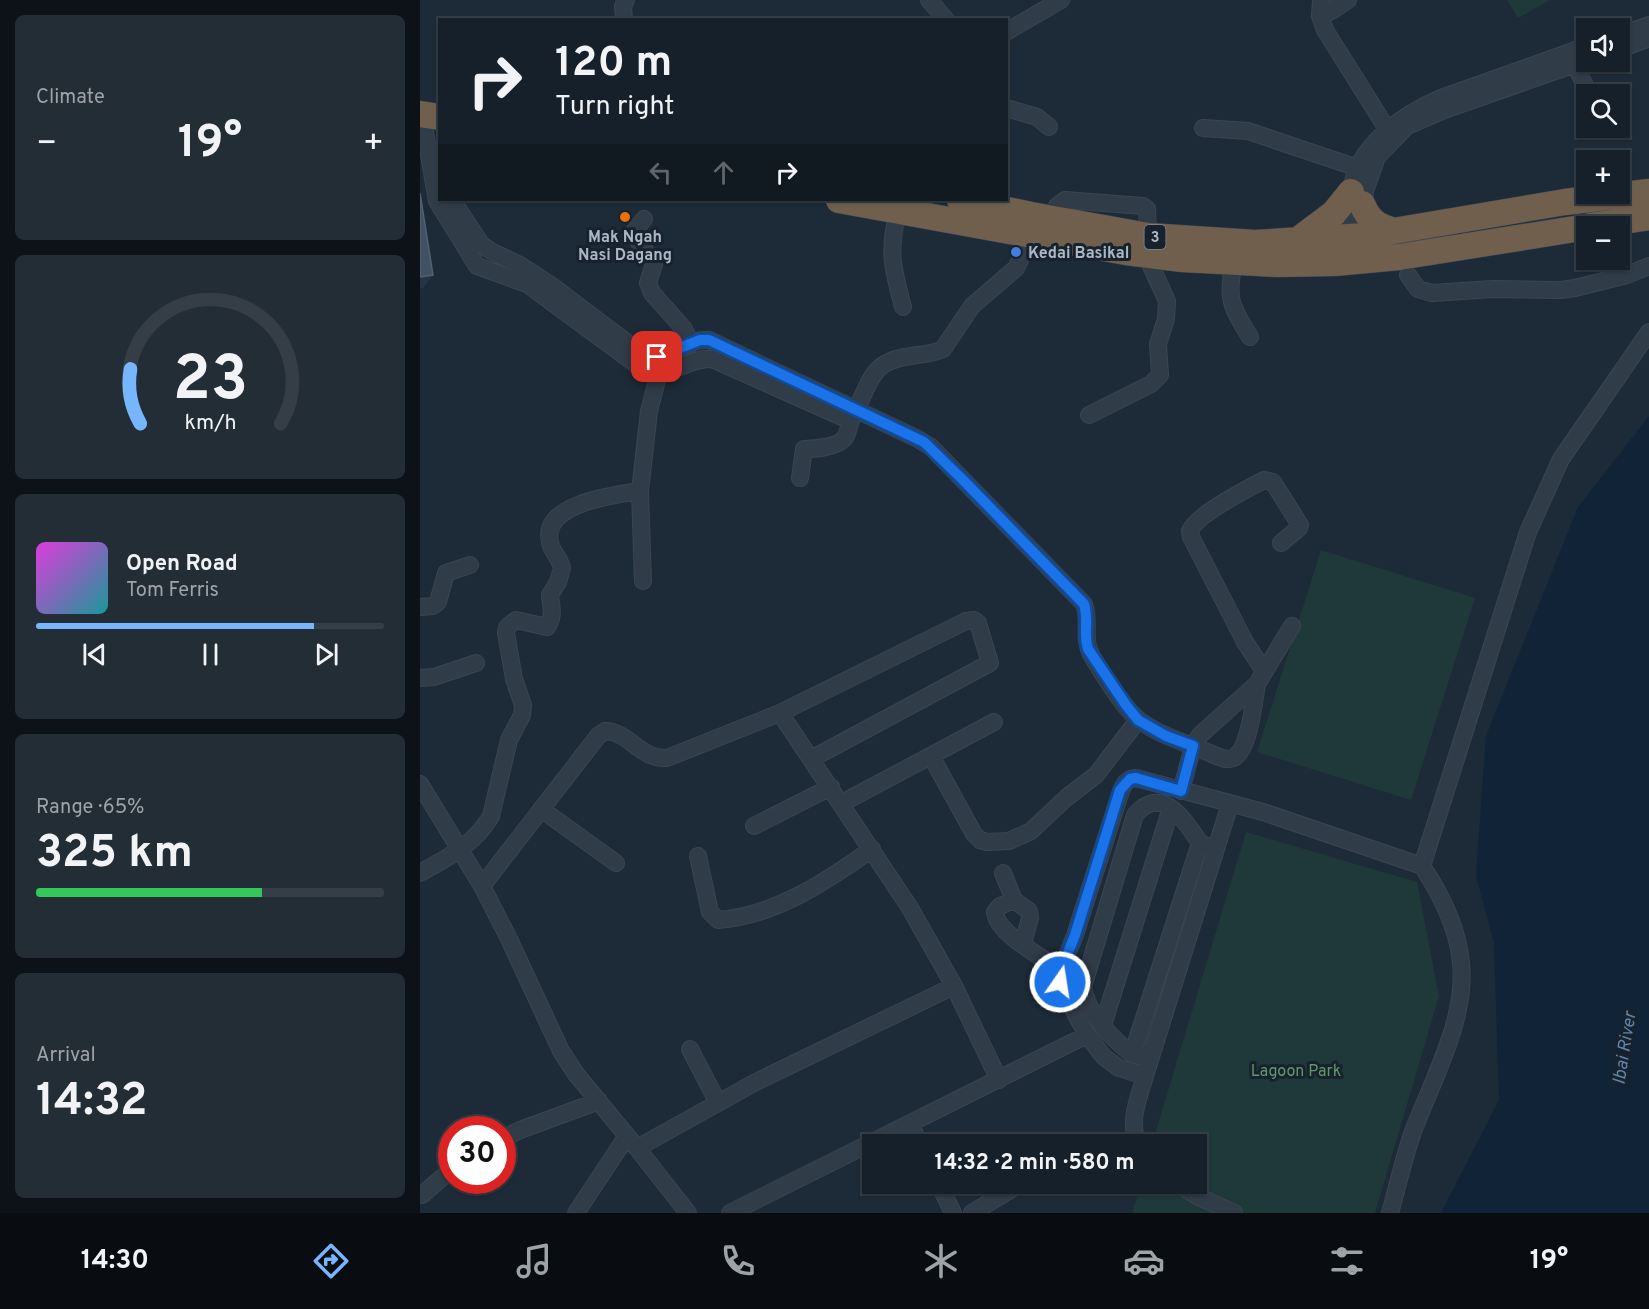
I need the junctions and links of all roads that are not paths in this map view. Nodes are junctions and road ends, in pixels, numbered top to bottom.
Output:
1 (626, 0) edge
2 (929, 0) edge
3 (1061, 0) edge
4 (1348, 0) edge
5 (1320, 8) edge
6 (624, 18) edge
7 (944, 18) edge
8 (1649, 25) edge
9 (1008, 31) edge
10 (1630, 32) edge
11 (1649, 38) edge
12 (1630, 45) edge
13 (1576, 59) edge
14 (1008, 109) edge
15 (427, 121) edge
16 (1049, 127) dead end
17 (1203, 128) dead end
18 (1391, 133) junction
19 (1360, 184) junction
20 (1649, 192) edge
21 (452, 201) edge
22 (853, 201) edge
23 (965, 201) edge
24 (898, 210) junction
25 (1649, 217) edge
26 (644, 219) dead end
27 (1630, 220) edge
28 (1576, 229) edge
29 (1394, 231) junction
30 (1027, 233) junction
31 (1359, 239) junction
32 (1298, 241) junction
33 (1147, 245) junction
34 (474, 248) junction
35 (1234, 262) junction
36 (1335, 262) junction
37 (1649, 266) edge
38 (1399, 267) junction
39 (903, 307) dead end
40 (1649, 332) edge
41 (1250, 337) dead end
42 (690, 344) junction
43 (658, 365) junction
44 (856, 410) junction
45 (1089, 415) dead end
46 (800, 478) dead end
47 (640, 491) junction
48 (1281, 543) dead end
49 (470, 565) dead end
50 (643, 581) dead end
51 (420, 608) edge
52 (1292, 626) dead end
53 (476, 663) dead end
54 (1260, 677) junction
55 (420, 678) edge
56 (780, 713) junction
57 (1138, 720) junction
58 (994, 722) dead end
59 (1191, 754) junction
60 (931, 756) junction
61 (811, 759) junction
62 (420, 784) edge
63 (1182, 786) junction
64 (831, 787) junction
65 (842, 803) junction
66 (1230, 804) junction
67 (1171, 808) junction
68 (541, 810) junction
69 (754, 826) dead end
70 (1208, 846) junction
71 (872, 849) junction
72 (460, 850) junction
73 (698, 856) dead end
74 (1424, 860) junction
75 (615, 863) dead end
76 (420, 873) edge
77 (1003, 873) dead end
78 (482, 886) junction
79 (1014, 900) junction
80 (1023, 944) junction
81 (1061, 970) junction
82 (954, 986) junction
83 (1103, 1025) junction
84 (1087, 1035) junction
85 (690, 1049) dead end
86 (1132, 1054) junction
87 (1149, 1059) junction
88 (1145, 1076) junction
89 (999, 1080) junction
90 (599, 1101) junction
91 (718, 1103) junction
92 (910, 1124) junction
93 (516, 1132) edge
94 (915, 1134) edge
95 (1135, 1134) edge
96 (632, 1142) junction
97 (438, 1181) edge
98 (420, 1194) edge
99 (944, 1194) edge
100 (1003, 1194) edge
101 (1194, 1194) edge
102 (576, 1213) edge
103 (688, 1213) edge
104 (730, 1213) edge
105 (953, 1213) edge
106 (972, 1213) edge
107 (1234, 1213) edge
108 (1390, 1213) edge

1 - 6 street
2 - 7 street
3 - 9 street
4 - 5 street
5 - 18 street
8 - 10 street
11 - 12 street
13 - 18 street
14 - 16 street
15 - 34 street
17 - 19 street
18 - 19 street
19 - 29 highway
19 - 31 street
19 - 32 highway
20 - 29 highway, 3
21 - 34 street
22 - 24 highway, 3
23 - 33 highway, 3
24 - 30 highway, 3
24 - 39 street
25 - 27 highway, 3
26 - 42 street
28 - 38 highway, 3
29 - 31 highway, 3
30 - 33 highway, 3
30 - 44 street
31 - 32 highway, 3
31 - 36 highway
31 - 38 highway
32 - 33 highway, 3
33 - 35 highway, 3
33 - 45 street
34 - 43 street
35 - 36 highway, 3
35 - 41 street
36 - 38 highway, 3
37 - 38 street
40 - 74 street
42 - 43 street
42 - 44 street
43 - 46 street
43 - 47 street
44 - 57 street
47 - 50 street
47 - 72 street
48 - 54 street
49 - 51 street
52 - 54 street
53 - 55 street
54 - 59 street
54 - 59 street
56 - 61 street
56 - 61 street
56 - 68 street
57 - 59 street
57 - 60 street
58 - 60 street
59 - 63 street
60 - 65 street
61 - 64 street
62 - 72 street
63 - 66 street
63 - 81 street
64 - 65 street
64 - 69 street
65 - 71 street
66 - 70 street
66 - 74 street
67 - 70 street
67 - 83 street
67 - 83 street
68 - 75 street
68 - 78 street
70 - 86 street
70 - 87 street
71 - 73 street
71 - 82 street
72 - 76 street
72 - 78 street
74 - 108 street
77 - 79 street
78 - 90 street
79 - 80 street
79 - 80 street
80 - 81 street
81 - 84 street
82 - 89 street
82 - 91 street
83 - 86 street
84 - 88 street
84 - 89 street
85 - 91 street
86 - 87 street
87 - 88 street
88 - 95 street
89 - 92 street
90 - 93 street
90 - 96 street
91 - 96 street
92 - 94 street
92 - 104 street
96 - 102 street
96 - 103 street
97 - 98 street
99 - 105 street
100 - 106 street
101 - 107 street

